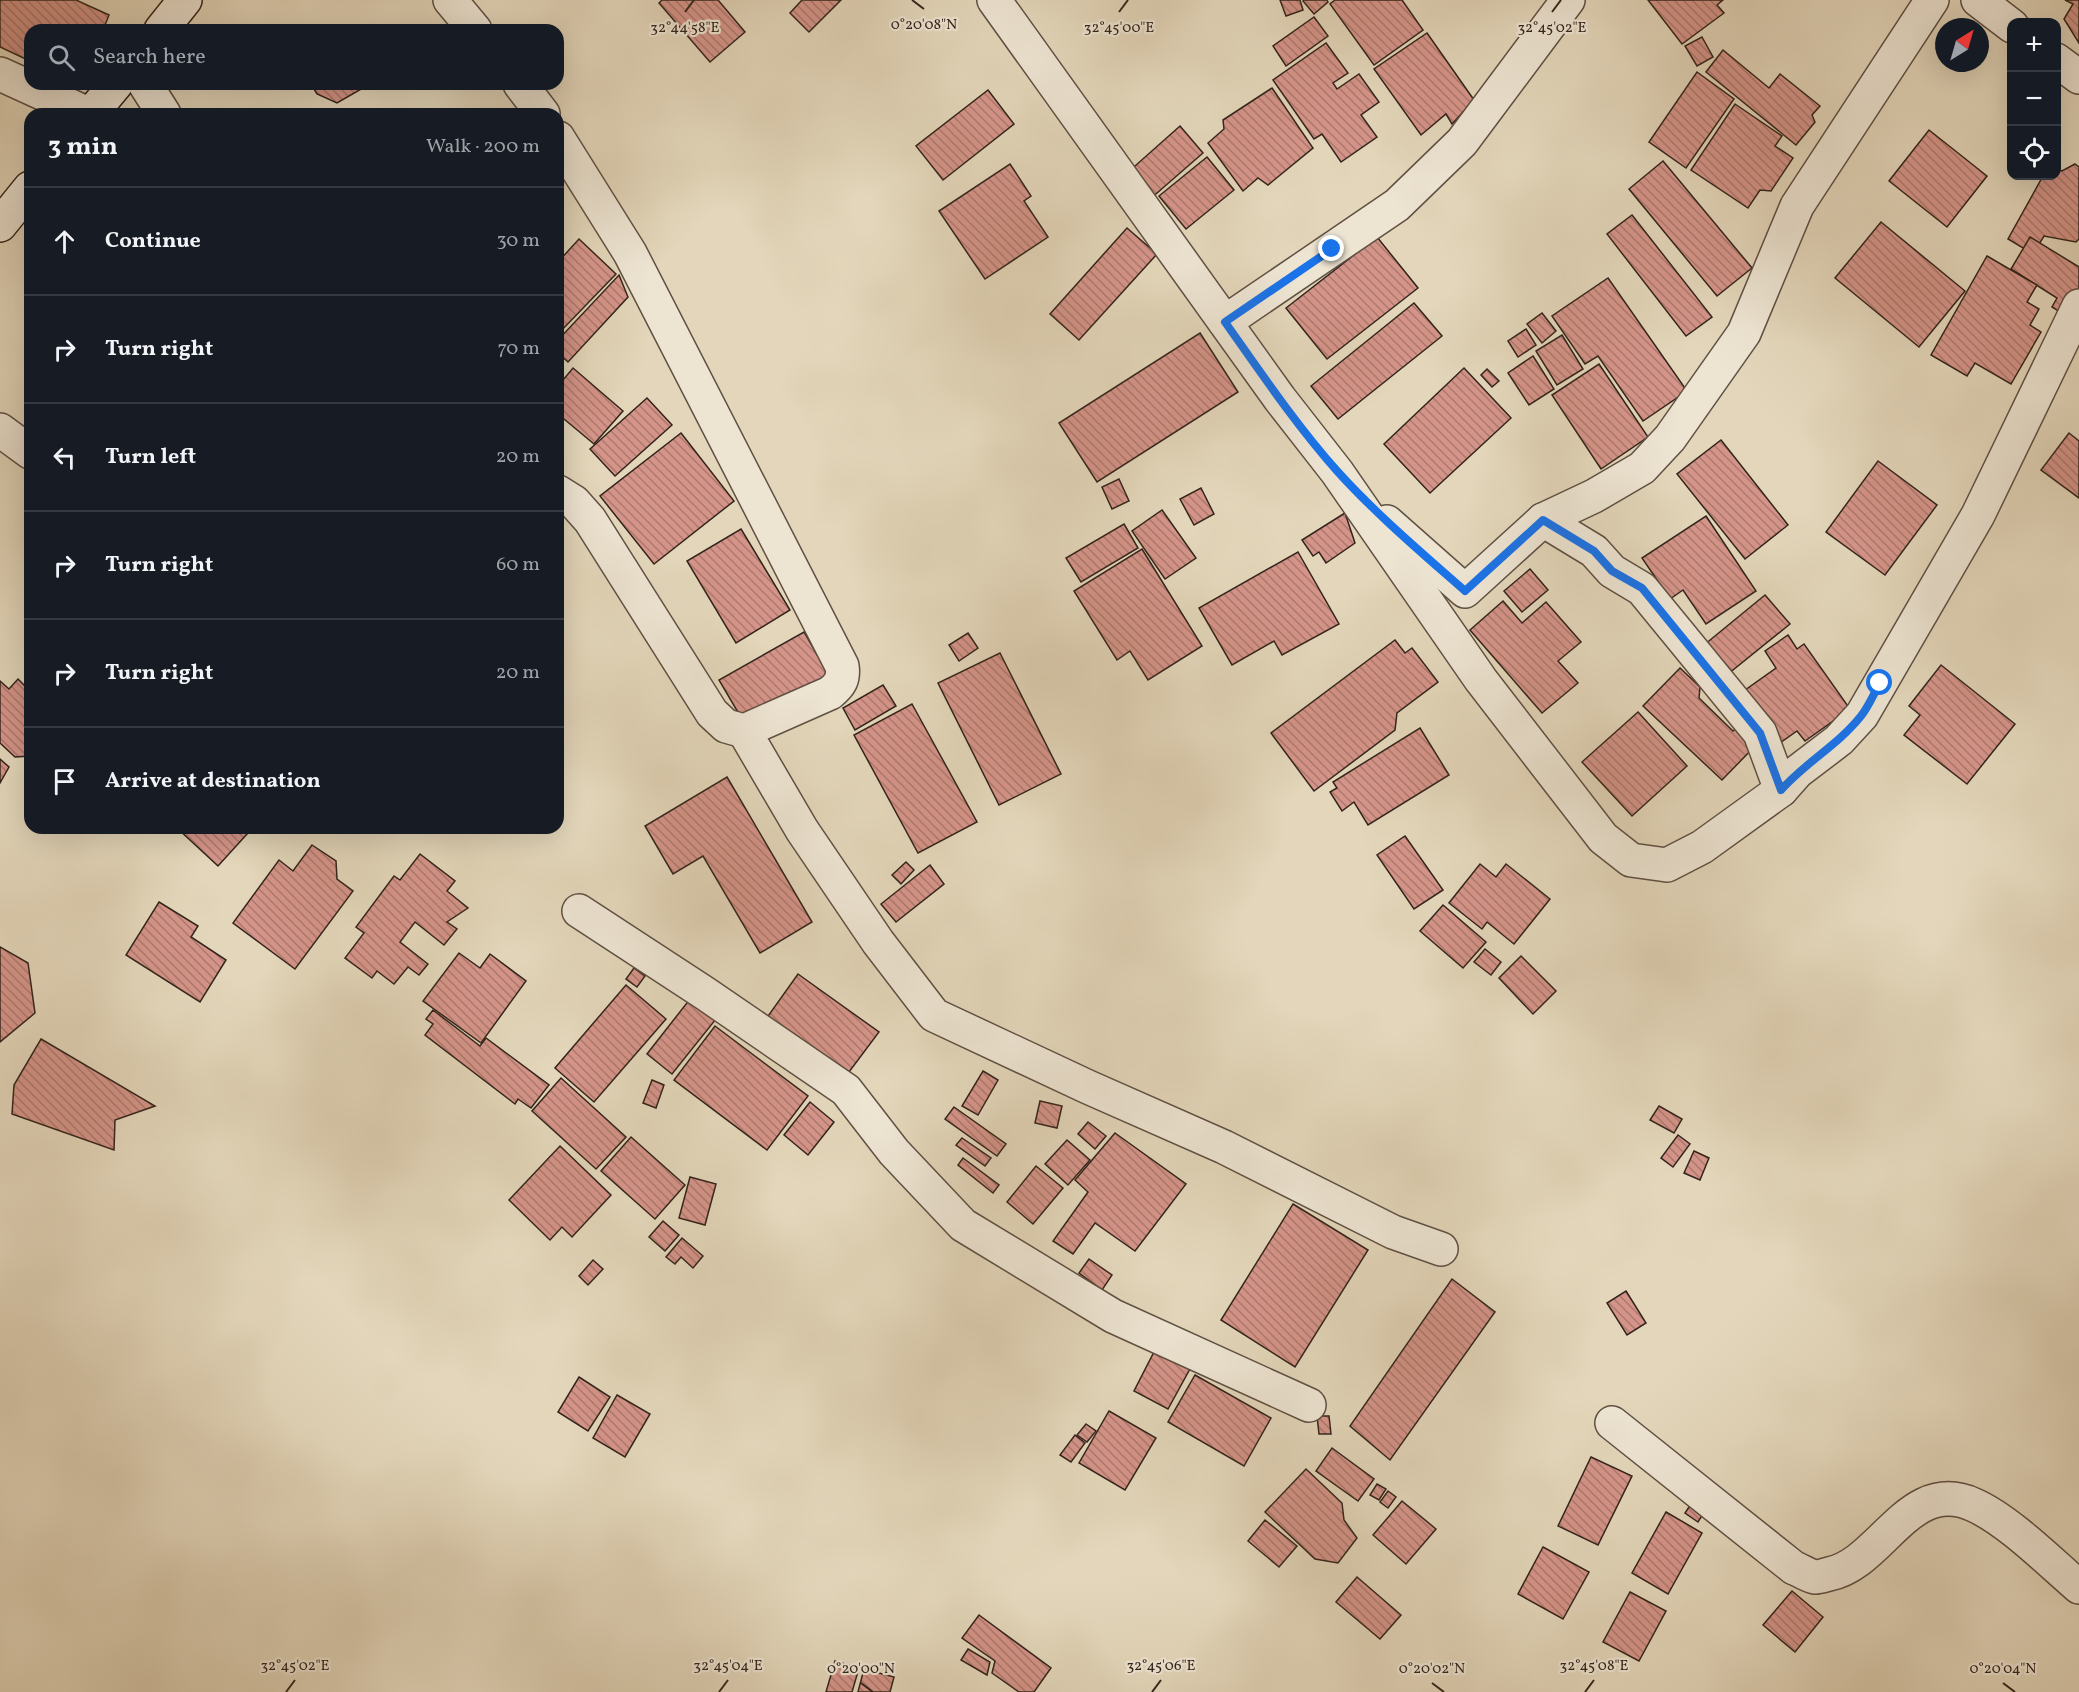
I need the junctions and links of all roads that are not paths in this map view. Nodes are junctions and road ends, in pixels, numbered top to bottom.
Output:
1 (185, 0) edge
2 (450, 0) edge
3 (994, 0) edge
4 (1568, 0) edge
5 (1932, 0) edge
6 (1978, 0) edge
7 (2007, 22) edge
8 (166, 24) edge
9 (470, 24) edge
10 (2061, 64) edge
11 (0, 74) edge
12 (2079, 77) edge
13 (24, 85) edge
14 (36, 90) edge
15 (111, 90) edge
16 (149, 90) edge
17 (524, 90) edge
18 (76, 108) edge
19 (94, 108) edge
20 (160, 108) edge
21 (538, 108) edge
22 (564, 148) edge
23 (24, 195) edge
24 (0, 225) edge
25 (2079, 306) edge
26 (1225, 322) junction
27 (0, 430) edge
28 (24, 448) edge
29 (1338, 472) junction
30 (564, 496) edge
31 (1543, 520) junction
32 (744, 731) junction
33 (1781, 790) junction
34 (579, 911) dead end
35 (1442, 1249) dead end
36 (1309, 1405) dead end
37 (1612, 1423) dead end
38 (2079, 1587) edge

1 - 8 street
2 - 9 street
3 - 26 street
4 - 26 street
5 - 31 street
6 - 7 street
10 - 12 street
11 - 13 street
14 - 18 street
15 - 19 street
16 - 20 street
17 - 21 street
22 - 32 street
23 - 24 street
25 - 33 street
26 - 29 street
27 - 28 street
29 - 31 street
29 - 33 street
30 - 32 street
31 - 33 street
32 - 35 street
34 - 36 street
37 - 38 street

